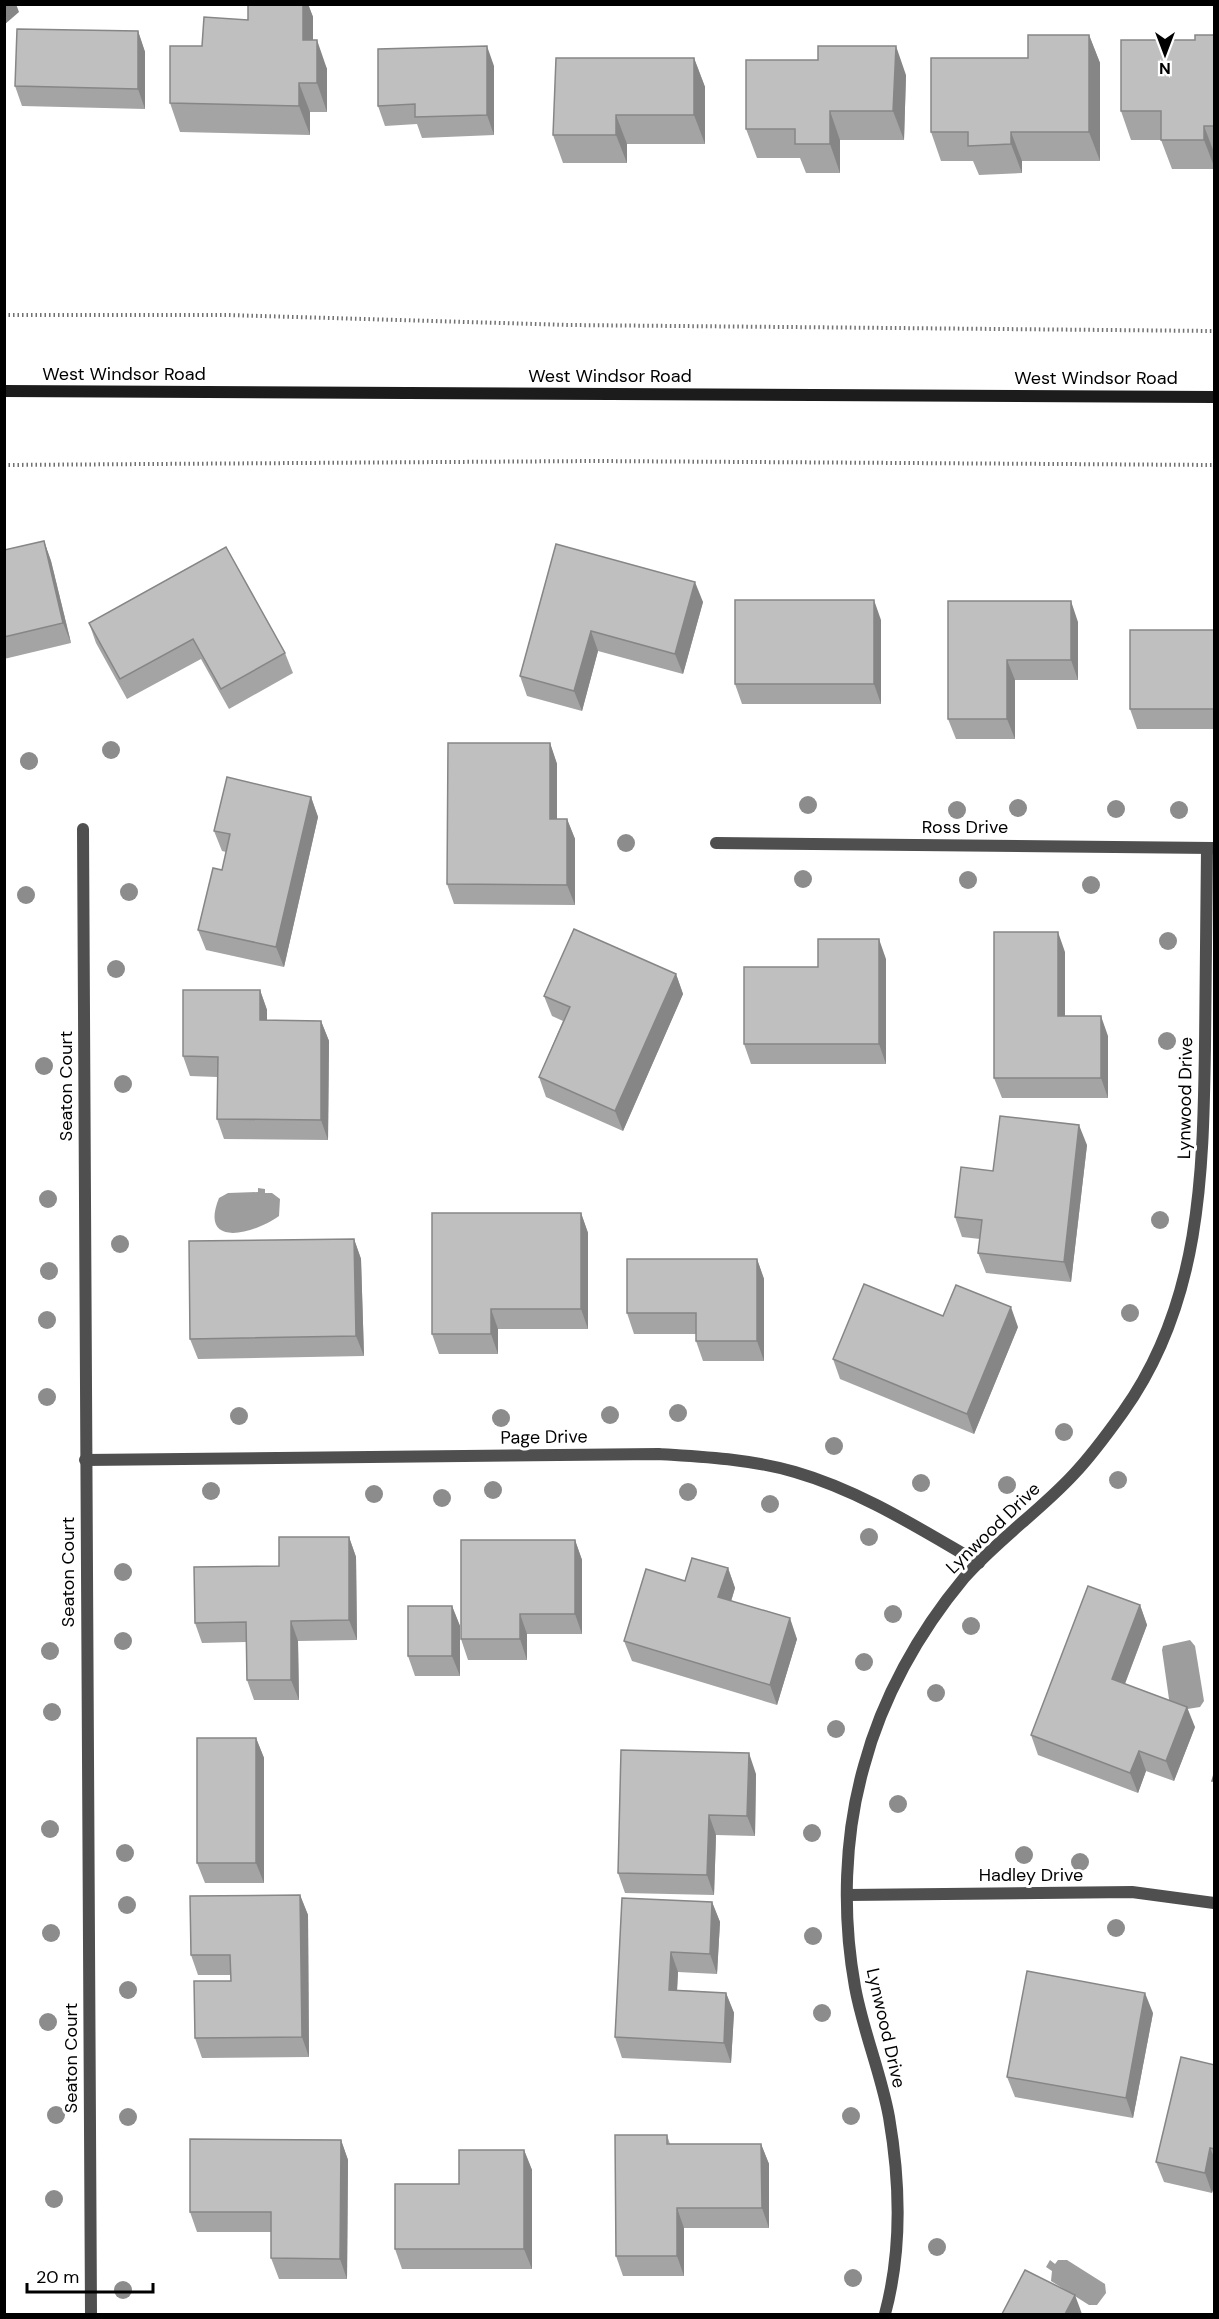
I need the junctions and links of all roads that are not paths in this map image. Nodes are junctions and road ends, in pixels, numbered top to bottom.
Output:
1 (4, 391) edge
2 (1215, 397) edge
3 (83, 829) dead end
4 (716, 843) dead end
5 (1211, 848) edge
6 (85, 1460) junction
7 (979, 1563) junction
8 (847, 1894) junction
9 (1215, 1903) edge
10 (91, 2314) edge
11 (885, 2314) edge

1 - 2 main road, West Windsor Road
3 - 6 street, Seaton Court
4 - 5 street, Ross Drive
5 - 7 street, Lynwood Drive
6 - 7 street, Page Drive
6 - 10 street, Seaton Court
7 - 8 street, Lynwood Drive
8 - 9 street, Hadley Drive
8 - 11 street, Lynwood Drive

